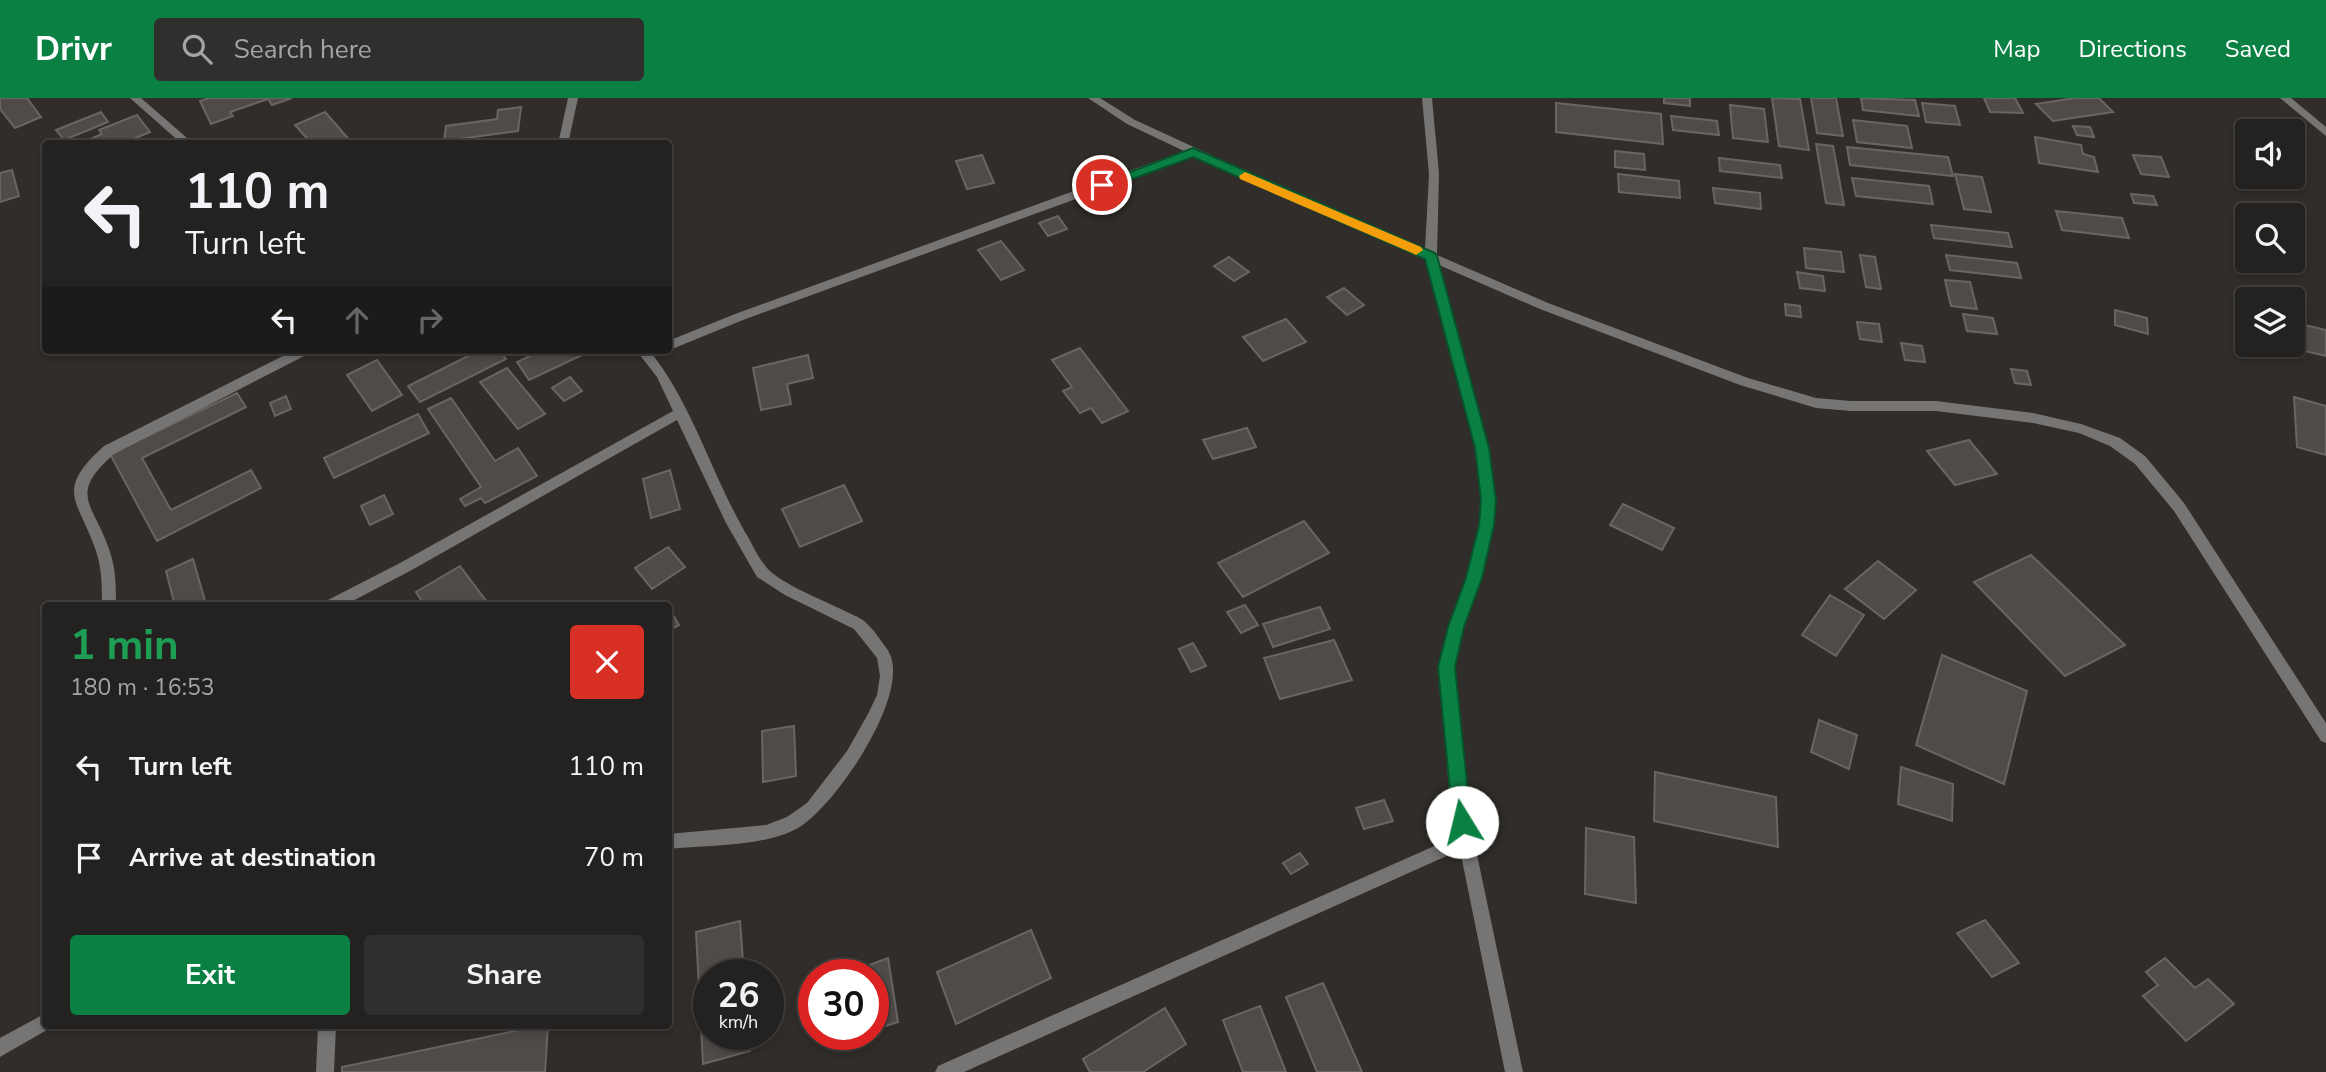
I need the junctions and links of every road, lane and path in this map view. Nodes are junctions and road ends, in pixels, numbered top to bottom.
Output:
1 (135, 98) edge
2 (573, 98) edge
3 (1093, 98) edge
4 (1427, 98) edge
5 (2286, 98) edge
6 (2326, 133) edge
7 (184, 140) edge
8 (564, 140) edge
9 (1193, 152) junction
10 (1431, 256) junction
11 (672, 344) edge
12 (298, 354) edge
13 (650, 354) edge
14 (678, 414) junction
15 (109, 602) edge
16 (338, 602) edge
17 (2326, 736) edge
18 (1466, 841) junction
19 (672, 842) edge
20 (42, 1023) edge
21 (327, 1029) edge
22 (0, 1048) edge
23 (325, 1072) edge
24 (944, 1072) edge
25 (1514, 1072) edge

1 - 7 street
2 - 8 street
3 - 9 street
4 - 10 street
5 - 6 street
9 - 10 street
9 - 11 street
10 - 17 street
10 - 18 street
12 - 15 street
13 - 14 street
14 - 16 street
14 - 19 street
18 - 24 street
18 - 25 street
20 - 22 street
21 - 23 street

